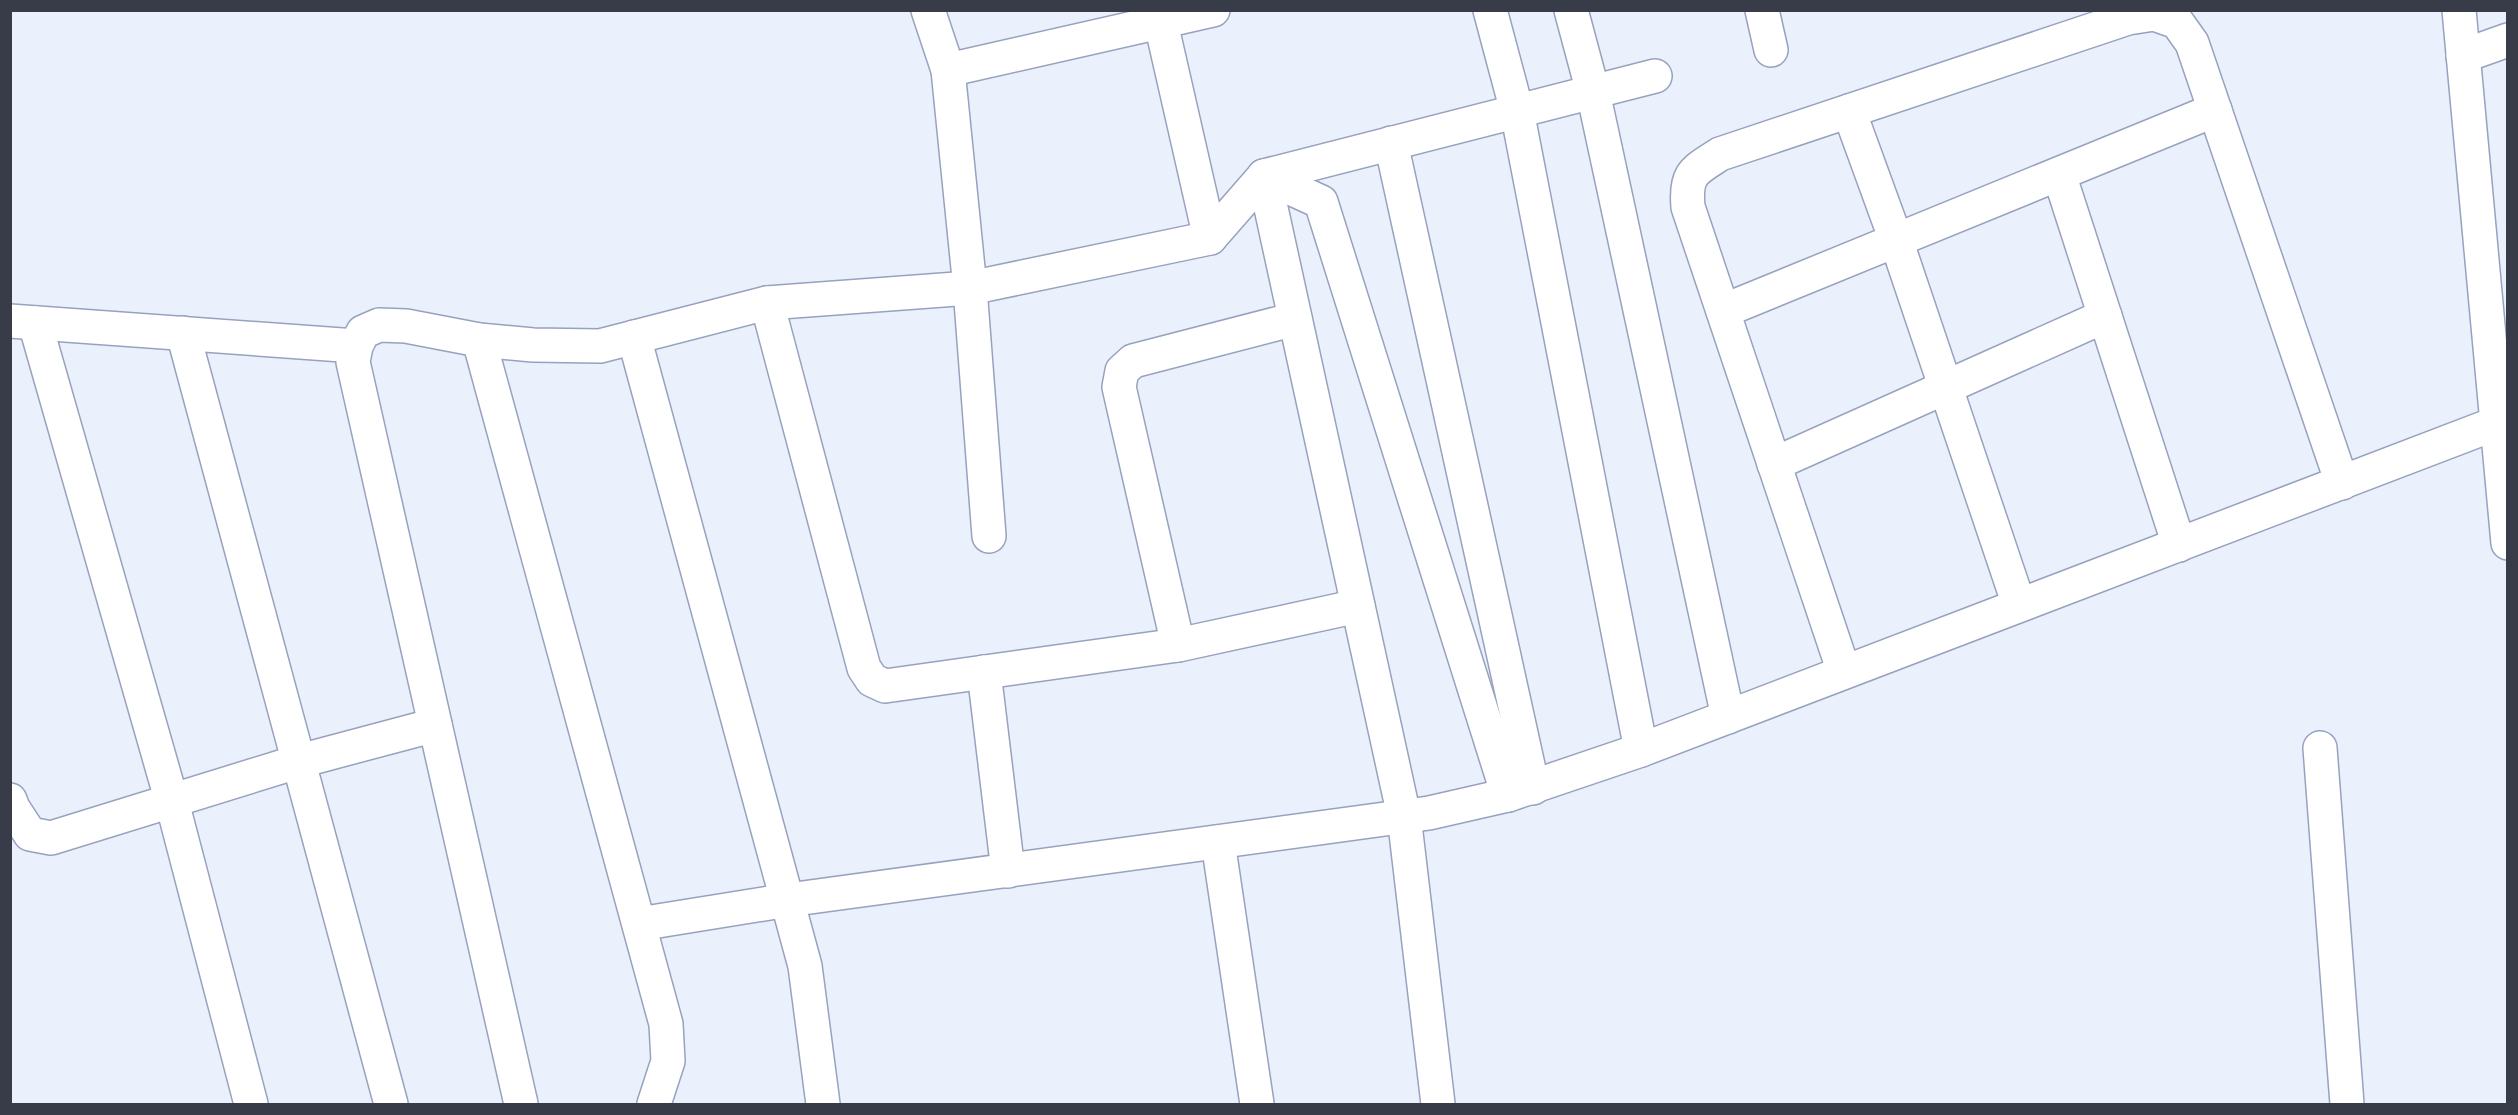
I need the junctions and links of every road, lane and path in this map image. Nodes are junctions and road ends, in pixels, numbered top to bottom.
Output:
1 (928, 10) edge
2 (1213, 10) edge
3 (1490, 10) edge
4 (1571, 10) edge
5 (1762, 10) edge
6 (2459, 10) edge
7 (1160, 16) edge
8 (2508, 40) edge
9 (1771, 50) dead end
10 (2463, 56) junction
11 (948, 70) junction
12 (1655, 76) dead end
13 (1593, 92) junction
14 (2215, 110) junction
15 (1517, 111) junction
16 (1849, 111) junction
17 (1391, 143) junction
18 (2059, 174) junction
19 (1264, 176) junction
20 (1210, 238) junction
21 (1896, 240) junction
22 (970, 288) junction
23 (767, 303) junction
24 (1723, 311) junction
25 (2105, 316) junction
26 (1295, 319) junction
27 (23, 322) edge
28 (183, 333) junction
29 (634, 337) junction
30 (479, 340) junction
31 (356, 346) junction
32 (1944, 387) junction
33 (2497, 423) junction
34 (1774, 464) junction
35 (2342, 483) junction
36 (989, 536) dead end
37 (2508, 543) edge
38 (2179, 545) junction
39 (2019, 605) junction
40 (1358, 606) junction
41 (1178, 645) junction
42 (984, 672) junction
43 (1844, 672) junction
44 (1728, 717) junction
45 (435, 724) junction
46 (2320, 748) dead end
47 (1641, 750) junction
48 (300, 761) junction
49 (1521, 792) junction
50 (10, 800) edge
51 (172, 802) junction
52 (1404, 816) junction
53 (1218, 842) junction
54 (1008, 871) junction
55 (788, 900) junction
56 (639, 924) junction
57 (251, 1104) edge
58 (391, 1104) edge
59 (521, 1104) edge
60 (654, 1104) edge
61 (823, 1104) edge
62 (1257, 1104) edge
63 (1438, 1104) edge
64 (2347, 1104) edge

1 - 11 street
2 - 7 street
3 - 15 street
4 - 13 street
5 - 9 street
6 - 10 street
7 - 11 street
7 - 20 street
8 - 10 street
10 - 33 street
11 - 22 street
12 - 13 street
13 - 15 street
13 - 44 street
14 - 16 street
14 - 18 street
14 - 35 street
15 - 17 street
15 - 47 street
16 - 21 street
16 - 24 street
17 - 19 street
17 - 49 street
18 - 21 street
18 - 25 street
19 - 20 street
19 - 26 street
19 - 49 street
20 - 22 street
21 - 24 street
21 - 32 street
22 - 23 street
22 - 36 street
23 - 29 street
23 - 42 street
24 - 34 street
25 - 32 street
25 - 38 street
26 - 40 street
26 - 41 street
27 - 28 street
27 - 51 street
28 - 31 street
28 - 48 street
29 - 30 street
29 - 55 street
30 - 31 street
30 - 56 street
31 - 45 street
32 - 34 street
32 - 39 street
33 - 35 street
33 - 37 street
34 - 43 street
35 - 38 street
38 - 39 street
39 - 43 street
40 - 41 street
40 - 52 street
41 - 42 street
42 - 54 street
43 - 44 street
44 - 47 street
45 - 48 street
45 - 59 street
46 - 64 street
47 - 49 street
48 - 51 street
48 - 58 street
49 - 52 street
50 - 51 street
51 - 57 street
52 - 53 street
52 - 63 street
53 - 54 street
53 - 62 street
54 - 55 street
55 - 56 street
55 - 61 street
56 - 60 street

